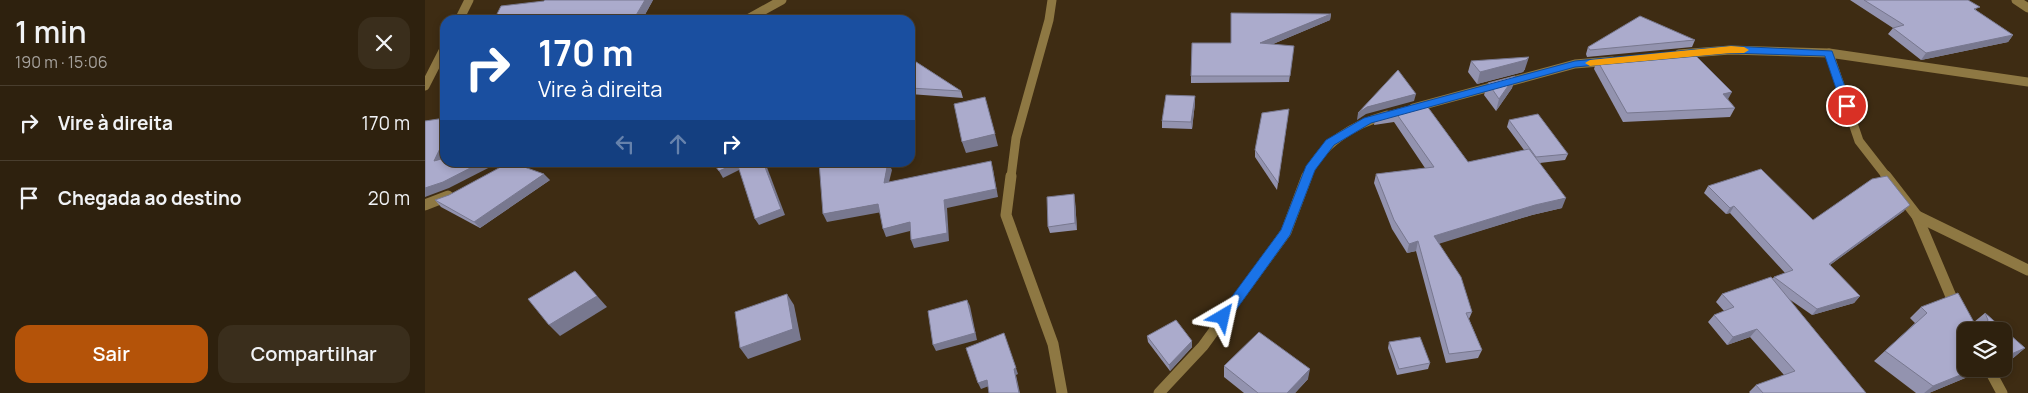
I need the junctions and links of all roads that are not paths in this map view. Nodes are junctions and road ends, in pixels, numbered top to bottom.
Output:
1 (469, 0) edge
2 (782, 0) edge
3 (1052, 0) edge
4 (2016, 0) edge
5 (2028, 8) edge
6 (462, 15) edge
7 (755, 15) edge
8 (1829, 53) junction
9 (1672, 55) edge
10 (440, 57) edge
11 (1623, 60) edge
12 (2028, 82) edge
13 (425, 86) edge
14 (460, 191) edge
15 (425, 205) edge
16 (1917, 216) junction
17 (2028, 270) edge
18 (1963, 322) edge
19 (1993, 377) edge
20 (1062, 393) edge
21 (1159, 393) edge
22 (2002, 393) edge

1 - 6 street
2 - 7 street
3 - 20 street
4 - 5 street
8 - 9 street
8 - 12 street
8 - 16 street
10 - 13 street
11 - 21 street
14 - 15 street
16 - 17 street
16 - 18 street
19 - 22 street

